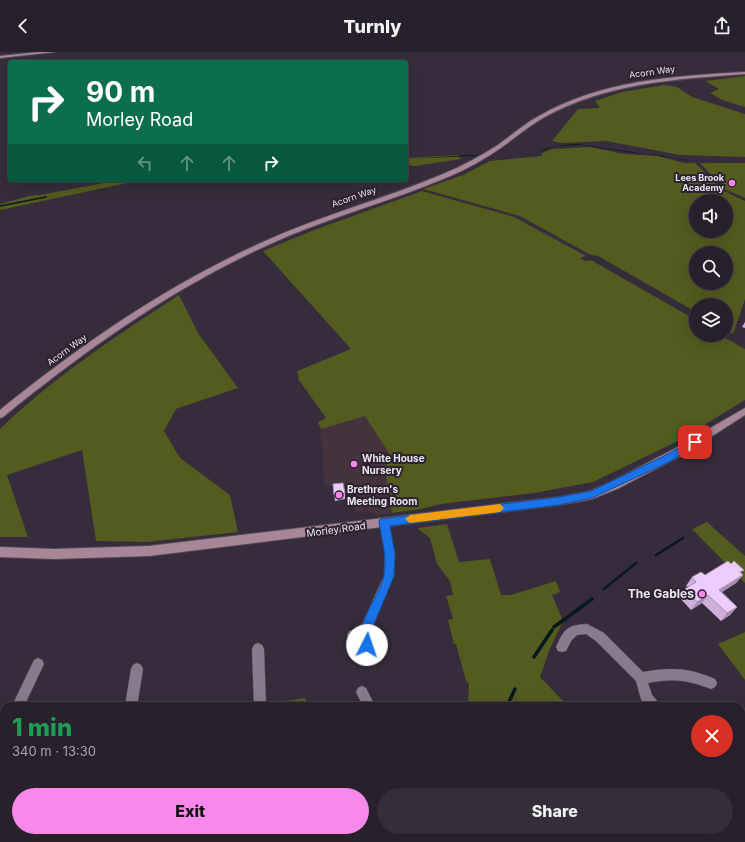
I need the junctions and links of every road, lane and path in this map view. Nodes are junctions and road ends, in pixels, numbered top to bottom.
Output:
1 (54, 52) edge
2 (0, 57) edge
3 (745, 73) edge
4 (745, 411) edge
5 (0, 415) edge
6 (384, 522) junction
7 (0, 552) edge
8 (353, 635) dead end
9 (367, 636) junction
10 (562, 647) dead end
11 (258, 649) dead end
12 (366, 654) dead end
13 (38, 664) dead end
14 (137, 669) dead end
15 (641, 678) junction
16 (711, 683) dead end
17 (362, 692) dead end
18 (20, 702) edge
19 (131, 702) edge
20 (260, 702) edge
21 (367, 702) edge
22 (650, 702) edge

1 - 2 street
3 - 5 street, Acorn Way
4 - 6 street, Morley Road
6 - 7 street, Morley Road
6 - 9 street
8 - 9 street
9 - 12 street
10 - 15 street
11 - 20 street
13 - 18 street
14 - 19 street
15 - 16 street
15 - 22 street
17 - 21 street

